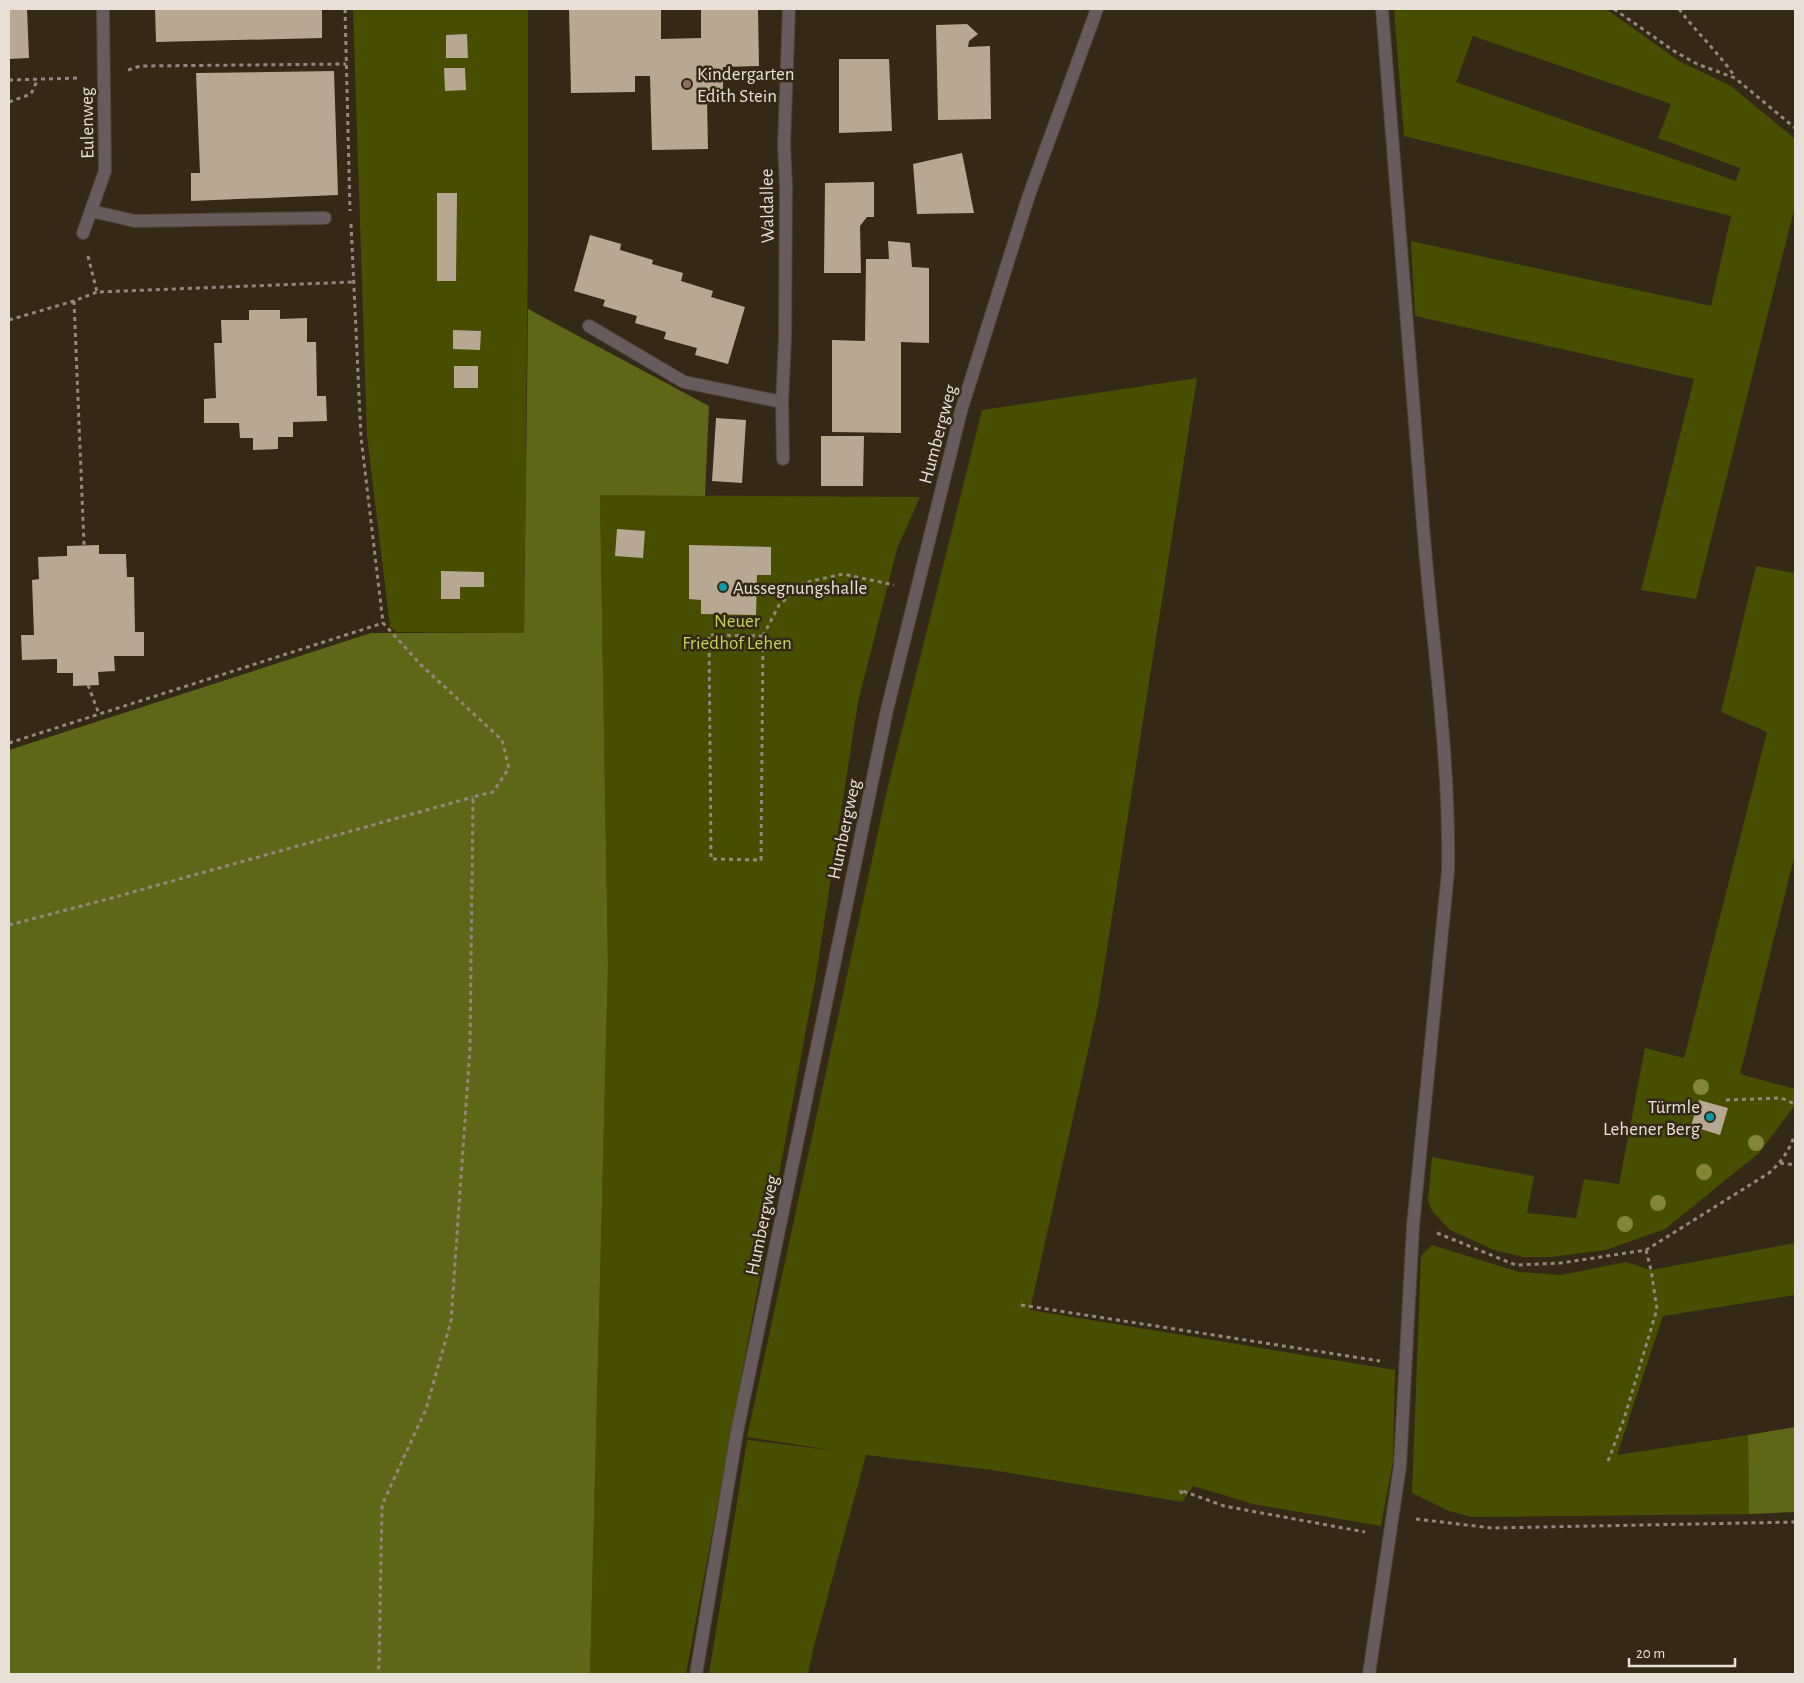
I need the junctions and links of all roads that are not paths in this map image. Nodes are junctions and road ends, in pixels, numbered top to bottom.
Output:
1 (103, 9) edge
2 (788, 9) edge
3 (1096, 9) edge
4 (1382, 9) edge
5 (91, 211) junction
6 (325, 218) dead end
7 (83, 233) road end
8 (589, 326) dead end
9 (782, 402) junction
10 (783, 459) dead end
11 (696, 1674) edge
12 (1369, 1674) edge

1 - 5 street, Eulenweg
2 - 9 street, Waldallee
3 - 11 street, Humbergweg
4 - 12 street
5 - 6 street
5 - 7 street, Eulenweg
8 - 9 street
9 - 10 street, Waldallee

